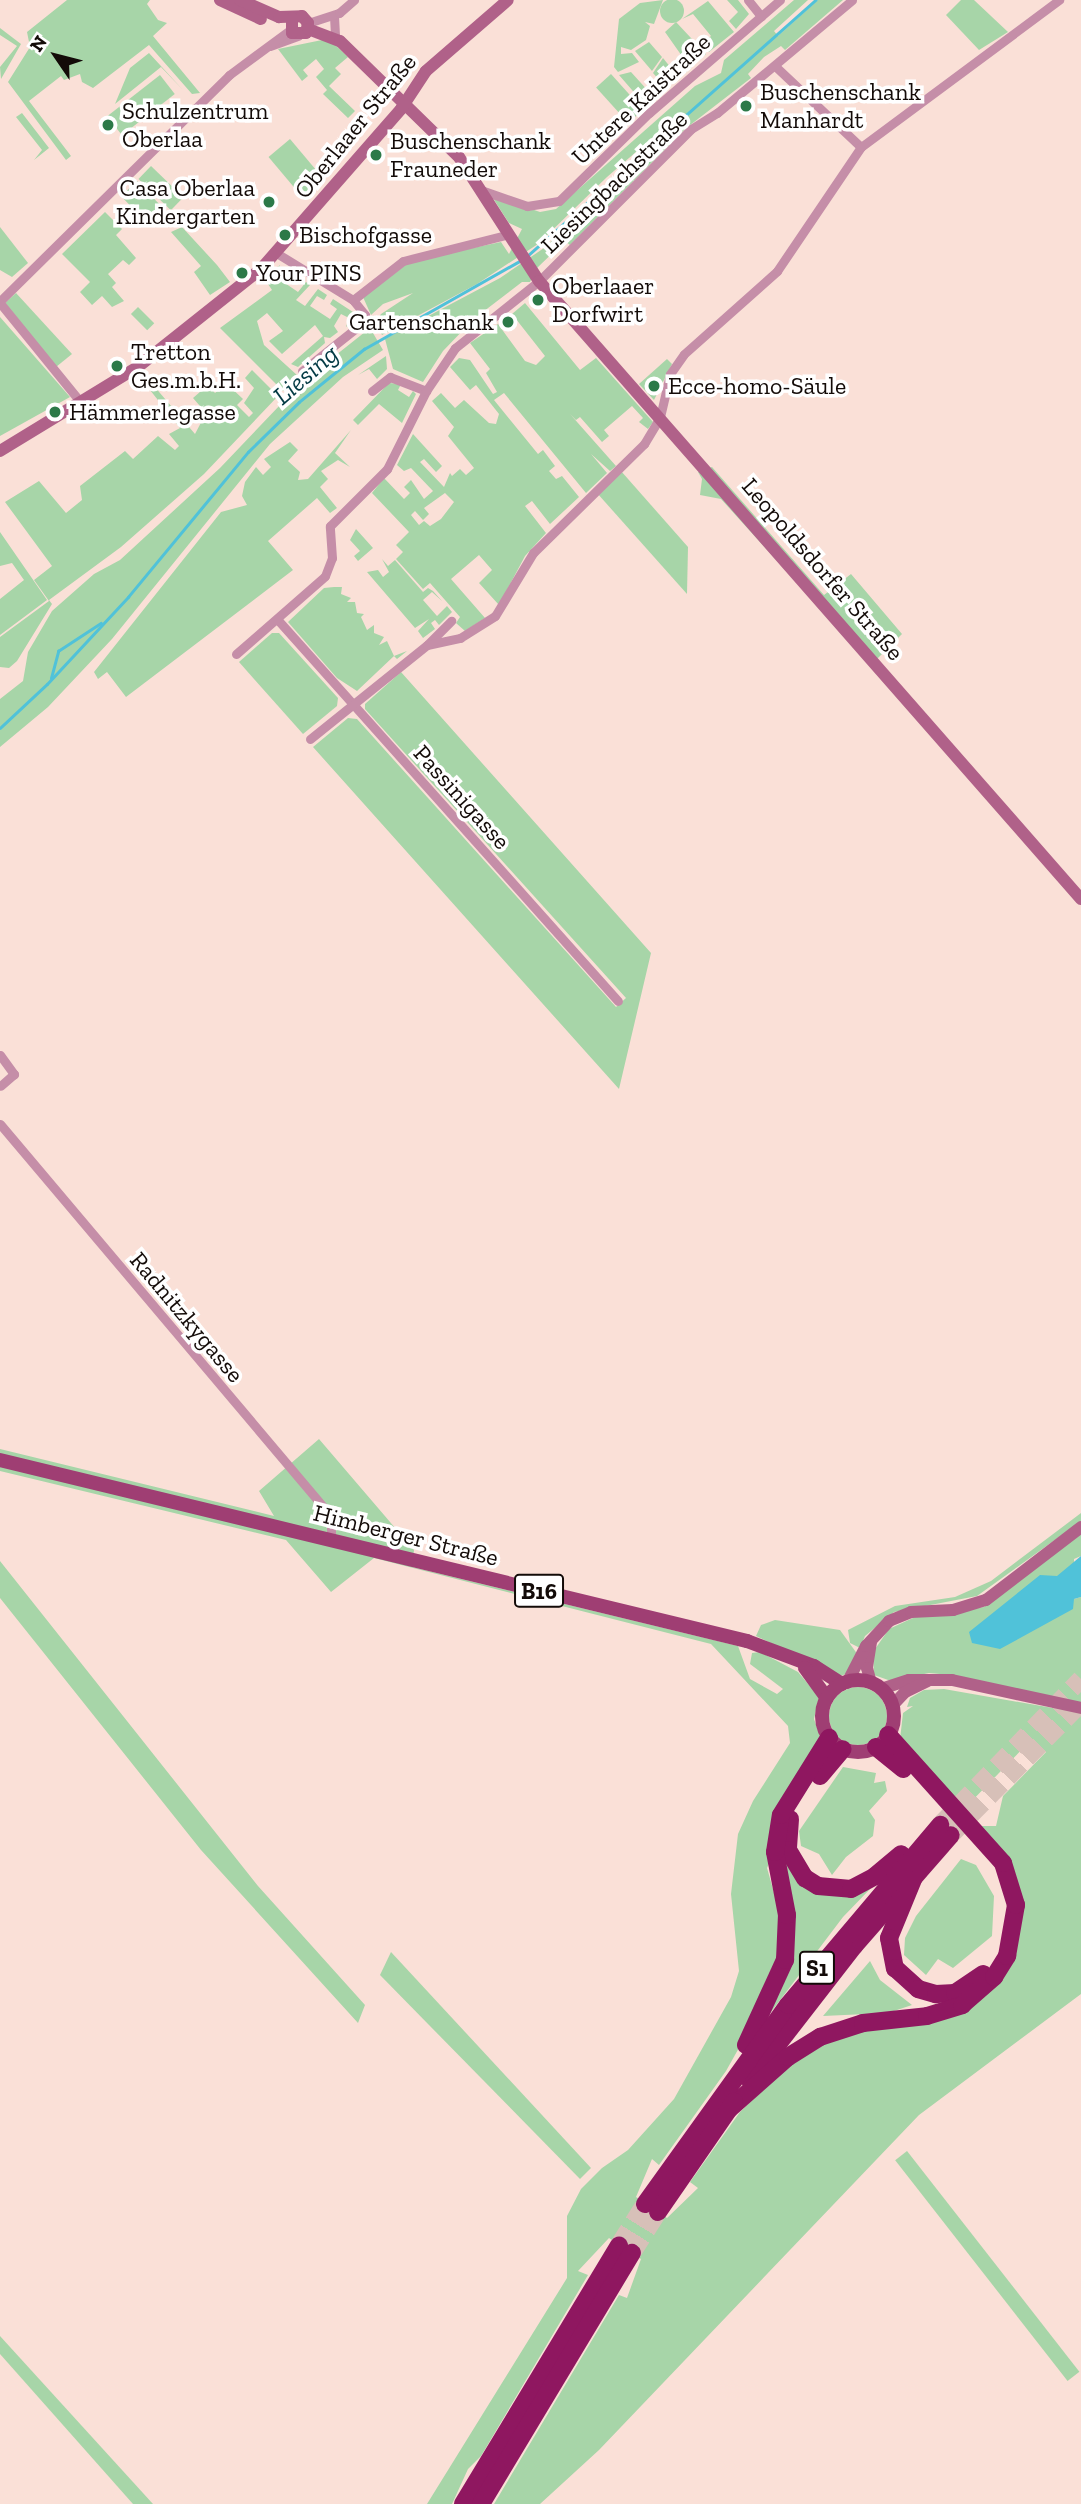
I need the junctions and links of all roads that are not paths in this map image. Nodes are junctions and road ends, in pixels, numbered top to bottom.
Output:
1 (220, 0) edge
2 (240, 0) edge
3 (354, 0) edge
4 (508, 0) edge
5 (748, 0) edge
6 (780, 0) edge
7 (852, 0) edge
8 (1059, 0) edge
9 (334, 16) junction
10 (761, 16) junction
11 (275, 24) junction
12 (297, 27) junction
13 (335, 37) junction
14 (272, 40) junction
15 (256, 52) junction
16 (775, 66) junction
17 (404, 102) junction
18 (861, 147) junction
19 (481, 190) junction
20 (506, 235) junction
21 (278, 254) junction
22 (539, 281) junction
23 (353, 300) junction
24 (0, 302) edge
25 (302, 371) dead end
26 (372, 391) dead end
27 (426, 391) junction
28 (82, 404) junction
29 (660, 417) junction
30 (0, 451) edge
31 (277, 620) junction
32 (452, 621) dead end
33 (427, 645) junction
34 (236, 654) dead end
35 (352, 704) junction
36 (310, 739) dead end
37 (1081, 899) edge
38 (618, 1001) dead end
39 (0, 1055) edge
40 (0, 1086) edge
41 (0, 1124) edge
42 (0, 1460) edge
43 (1081, 1527) edge
44 (331, 1539) junction
45 (871, 1641) junction
46 (799, 1662) junction
47 (928, 1681) junction
48 (845, 1683) junction
49 (876, 1686) junction
50 (827, 1698) junction
51 (892, 1706) junction
52 (1081, 1708) edge
53 (882, 1741) junction
54 (836, 1743) junction
55 (940, 1832) junction
56 (914, 1877) junction
57 (719, 2109) junction
58 (652, 2208) tunnel mouth
59 (463, 2504) edge
60 (481, 2504) edge

1 - 11 main road
2 - 12 main road
3 - 9 street
4 - 17 main road, Oberlaaer Straße
5 - 10 street
6 - 10 street, Untere Kaistraße
7 - 16 street, Liesingbachstraße
8 - 18 street
9 - 12 street
9 - 13 street
10 - 19 street, Untere Kaistraße
11 - 12 main road
11 - 14 street
12 - 13 main road
12 - 14 street
12 - 15 street
13 - 17 main road
14 - 15 street
15 - 24 street
16 - 18 street
16 - 22 street, Liesingbachstraße
17 - 19 main road
17 - 21 main road, Oberlaaer Straße
18 - 29 street
19 - 20 main road
20 - 22 main road, Leopoldsdorfer Straße
20 - 23 street
21 - 23 street
21 - 28 main road, Oberlaaer Straße
22 - 27 street, Liesingbachstraße
22 - 29 main road, Leopoldsdorfer Straße
23 - 25 street
24 - 28 street
26 - 27 street
27 - 31 street, Liesingbachstraße
28 - 30 main road, Oberlaaer Straße
29 - 33 street
29 - 37 main road, Leopoldsdorfer Straße
31 - 34 street, Liesingbachstraße
31 - 35 street, Passinigasse
32 - 33 street
33 - 35 street
35 - 36 street
35 - 38 street, Passinigasse
39 - 40 street
41 - 44 street, Radnitzkygasse
42 - 44 main road, Himberger Straße / B16
43 - 45 main road
44 - 46 main road, Himberger Straße / B16
45 - 48 main road
45 - 49 main road
46 - 48 main road, Himberger Straße / B16
46 - 50 main road
47 - 49 main road
47 - 51 main road
47 - 52 main road
48 - 49 main road
48 - 50 main road
49 - 51 main road
50 - 54 main road
51 - 53 main road
53 - 54 main road
53 - 56 highway
53 - 57 highway
54 - 55 highway
54 - 57 highway
55 - 56 highway, S1
55 - 57 highway, S1
56 - 57 highway, S1
57 - 58 highway, S1
59 - 60 highway

